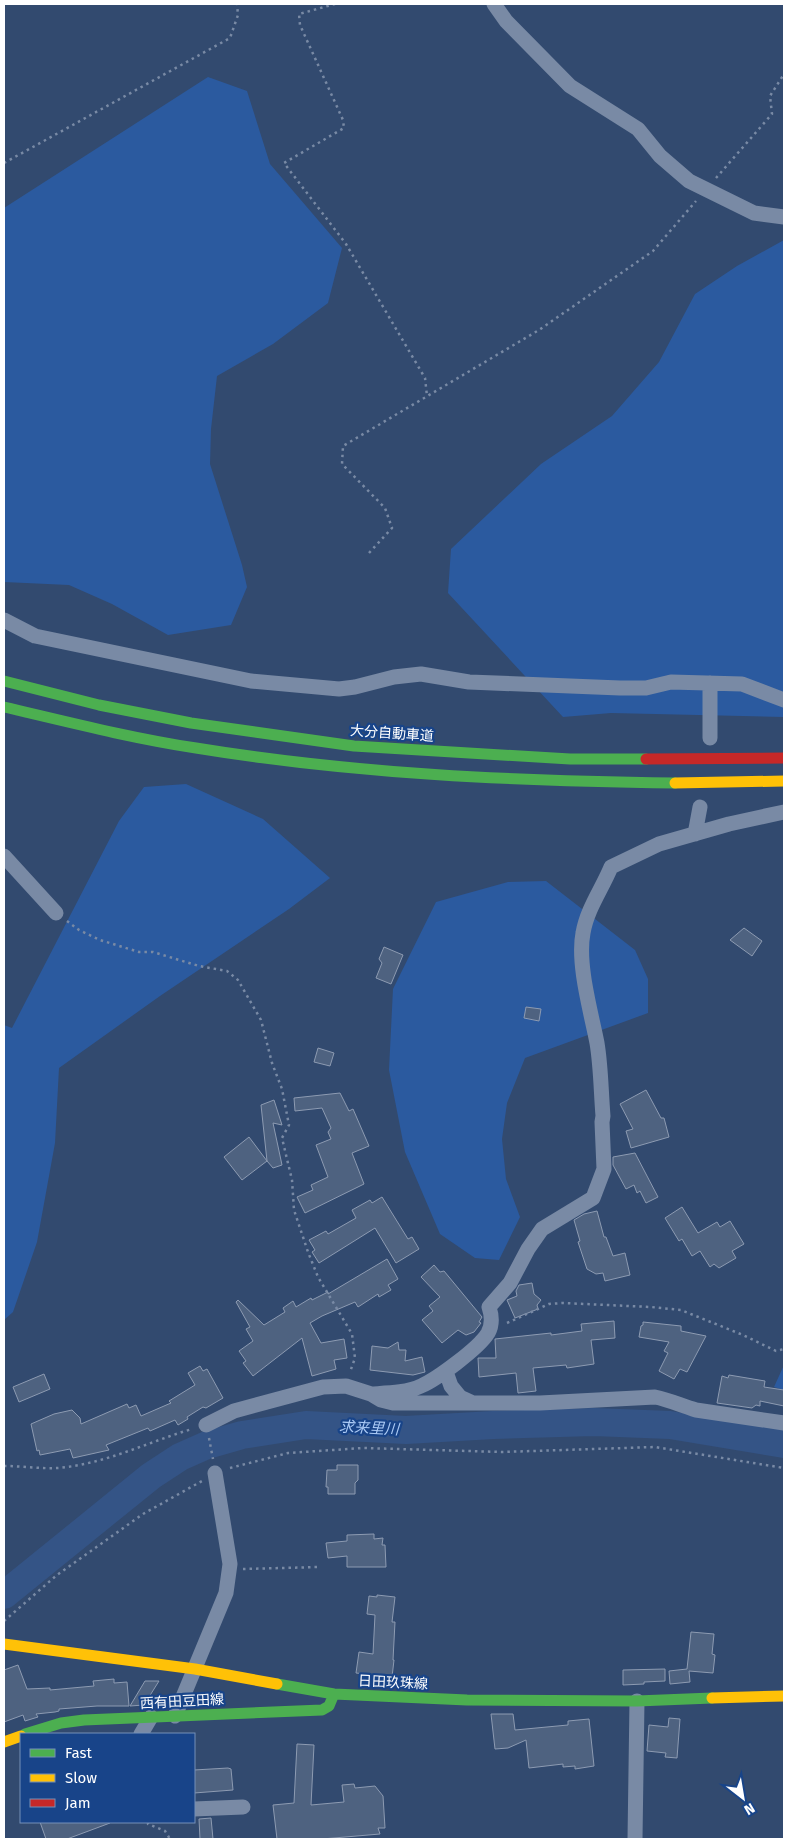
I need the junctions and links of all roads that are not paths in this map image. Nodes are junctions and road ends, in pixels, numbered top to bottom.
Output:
1 (494, 4) edge
2 (784, 217) edge
3 (4, 620) edge
4 (4, 681) edge
5 (710, 683) junction
6 (784, 700) edge
7 (4, 707) edge
8 (710, 738) dead end
9 (784, 758) edge
10 (784, 781) edge
11 (700, 807) dead end
12 (784, 812) edge
13 (695, 834) junction
14 (4, 856) edge
15 (56, 912) road end
16 (446, 1372) junction
17 (371, 1394) junction
18 (473, 1403) junction
19 (784, 1423) edge
20 (207, 1429) road end
21 (215, 1473) road end
22 (4, 1644) edge
23 (195, 1669) junction
24 (334, 1694) junction
25 (784, 1696) edge
26 (637, 1701) junction
27 (175, 1716) junction
28 (152, 1718) junction
29 (28, 1733) edge
30 (142, 1733) edge
31 (20, 1736) edge
32 (4, 1742) edge
33 (243, 1807) dead end
34 (195, 1810) edge
35 (635, 1839) edge

1 - 2 street
3 - 5 street
4 - 9 main road, 大分自動車道
5 - 6 street
5 - 8 street
7 - 10 main road
11 - 13 street
12 - 13 street
13 - 16 street
14 - 15 street
16 - 17 street
16 - 18 street
17 - 18 street
17 - 20 street
18 - 19 street
21 - 23 street
22 - 23 main road, 日田玖珠線
23 - 24 main road, 日田玖珠線
23 - 27 street
24 - 26 main road, 日田玖珠線
24 - 27 main road, 西有田豆田線
25 - 26 main road, 日田玖珠線
26 - 35 street
27 - 28 main road, 西有田豆田線
28 - 29 main road, 西有田豆田線
28 - 30 street
31 - 32 main road
33 - 34 street

